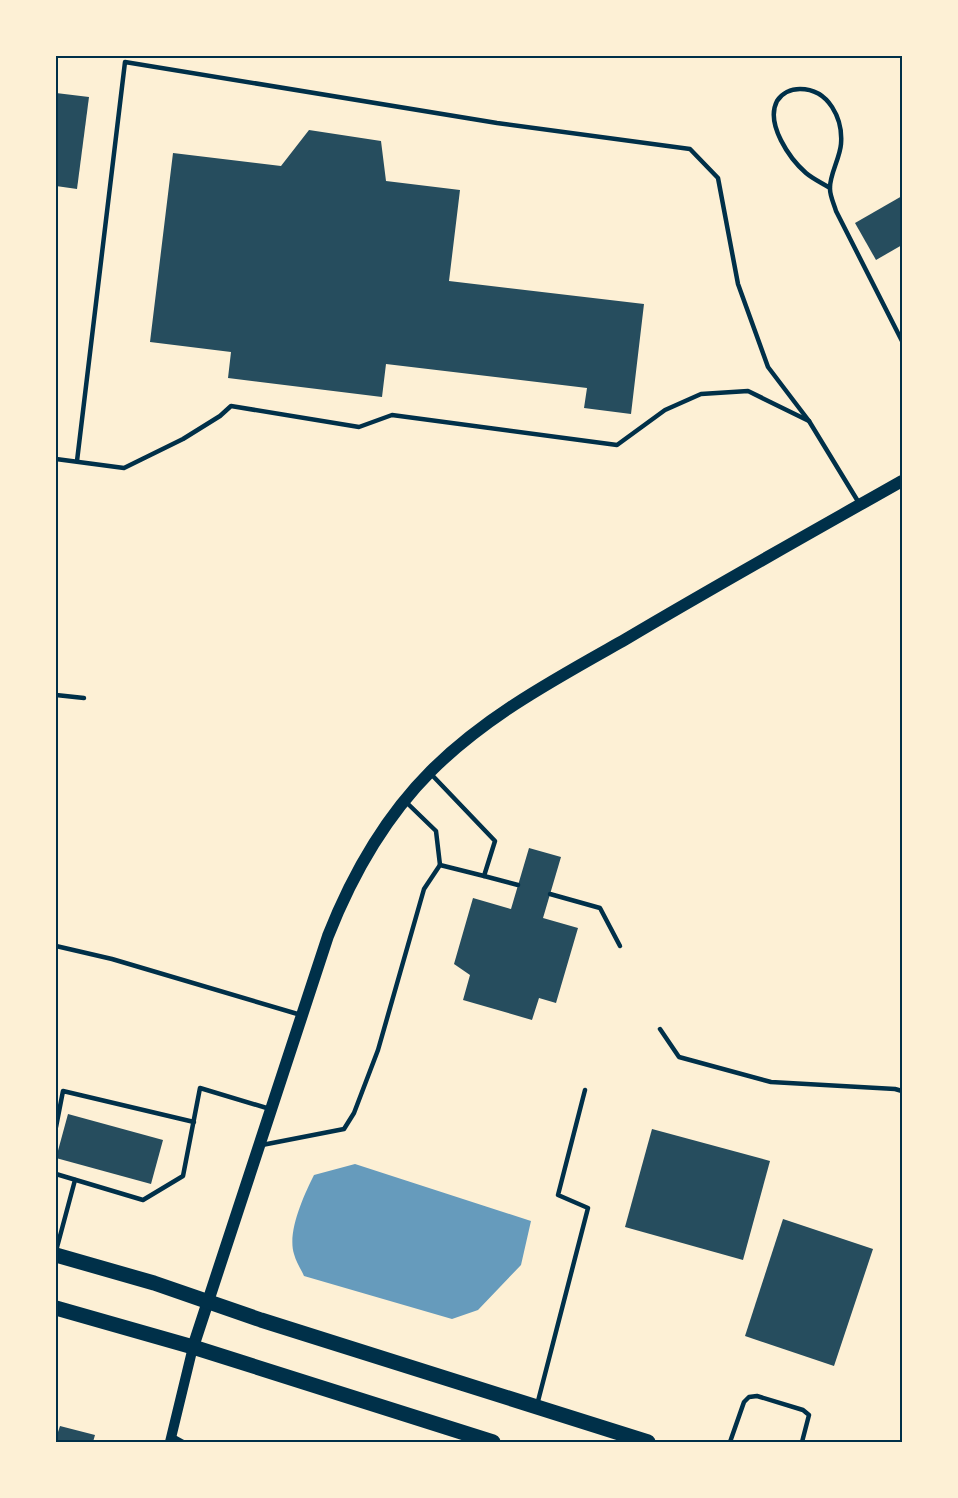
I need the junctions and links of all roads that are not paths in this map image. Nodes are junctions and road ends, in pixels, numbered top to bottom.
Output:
1 (830, 188) junction
2 (903, 341) edge
3 (809, 421) junction
4 (56, 459) edge
5 (77, 461) junction
6 (903, 481) edge
7 (860, 504) junction
8 (56, 694) edge
9 (84, 698) dead end
10 (430, 772) junction
11 (404, 801) junction
12 (440, 865) junction
13 (484, 876) junction
14 (518, 885) dead end
15 (550, 894) dead end
16 (56, 946) edge
17 (620, 946) dead end
18 (301, 1016) junction
19 (660, 1029) dead end
20 (585, 1090) dead end
21 (903, 1091) edge
22 (271, 1109) junction
23 (194, 1122) junction
24 (56, 1127) edge
25 (259, 1146) junction
26 (56, 1174) edge
27 (75, 1180) junction
28 (56, 1253) edge
29 (208, 1302) junction
30 (56, 1308) edge
31 (193, 1347) junction
32 (537, 1407) junction
33 (171, 1439) edge
34 (183, 1443) edge
35 (493, 1443) edge
36 (648, 1443) edge
37 (730, 1443) edge
38 (802, 1443) edge

1 - 1 lane
1 - 2 lane
3 - 5 lane
3 - 5 lane
3 - 7 lane
4 - 5 lane
6 - 7 main road
7 - 10 main road
8 - 9 lane
10 - 11 main road
10 - 13 lane
11 - 12 lane
11 - 18 main road
12 - 13 lane
12 - 25 lane
13 - 14 lane
15 - 17 lane
16 - 18 lane
18 - 22 main road
19 - 21 lane
20 - 32 lane
22 - 23 lane
22 - 25 main road
23 - 24 lane
23 - 27 lane
25 - 29 main road
26 - 27 lane
27 - 28 lane
28 - 29 main road
29 - 31 main road
29 - 32 main road
30 - 31 main road
31 - 33 street
31 - 35 main road
32 - 36 main road
33 - 34 lane
37 - 38 lane

